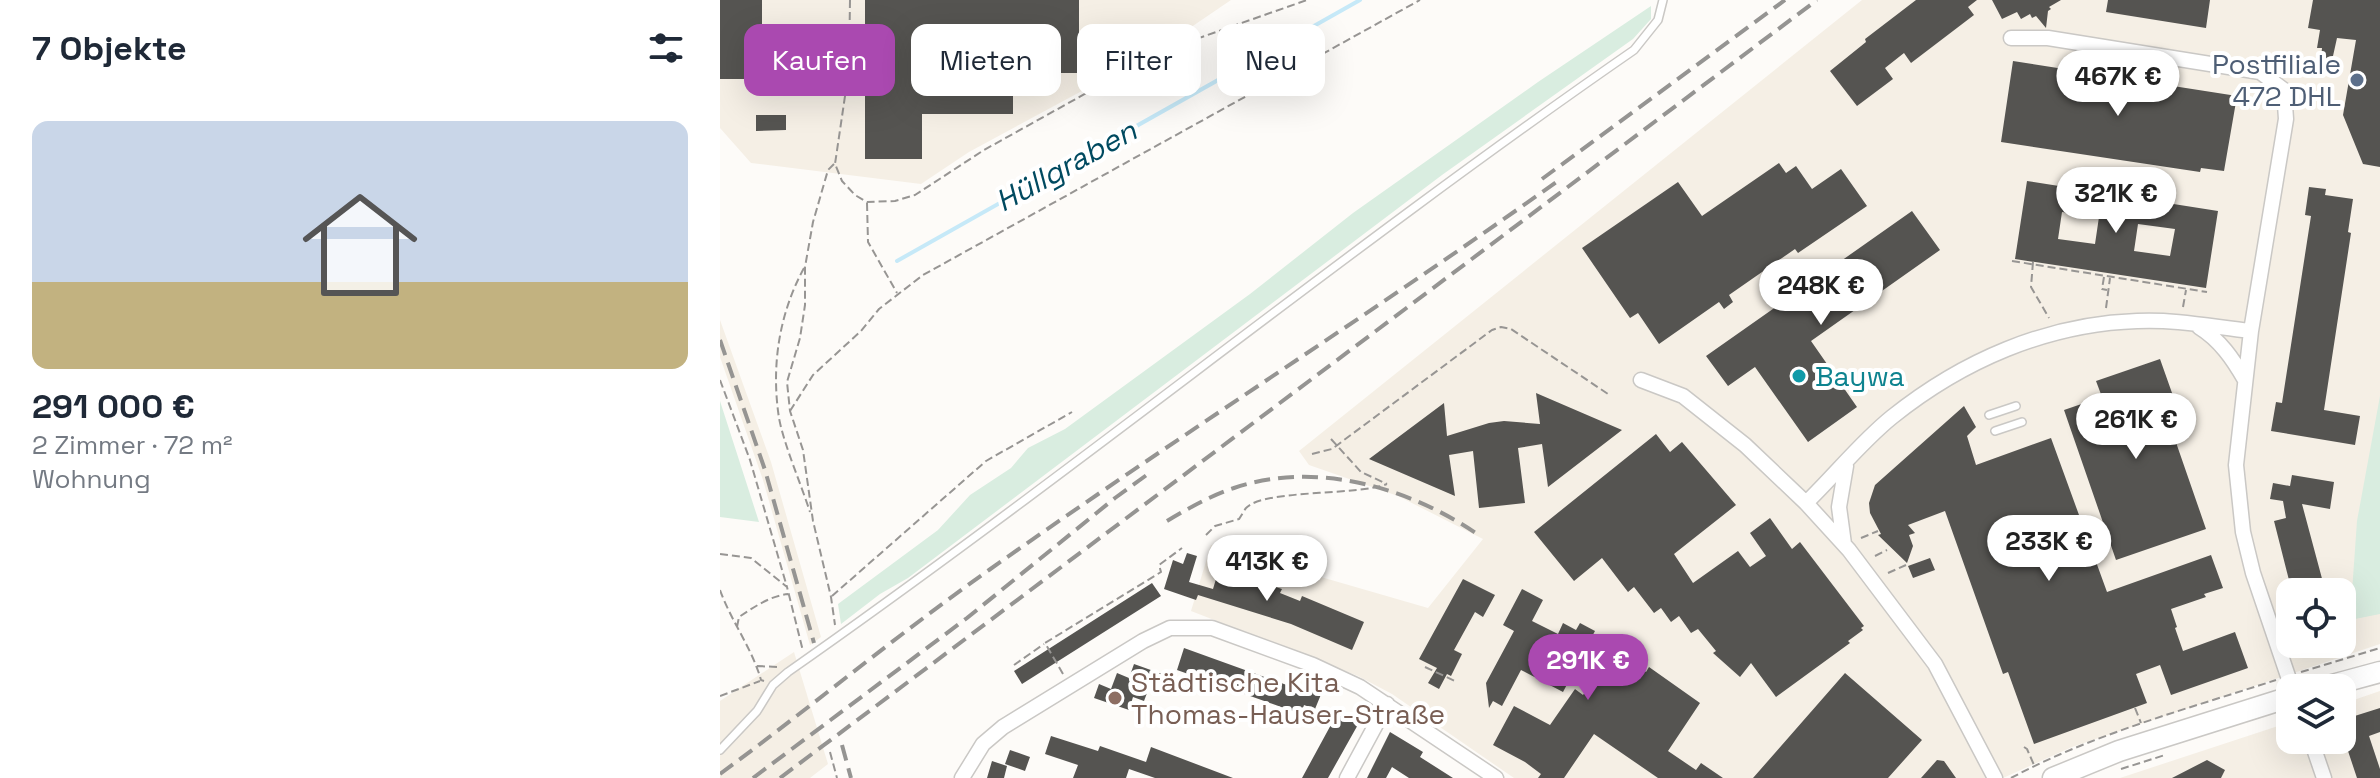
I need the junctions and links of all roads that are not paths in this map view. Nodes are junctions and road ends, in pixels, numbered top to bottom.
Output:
1 (1663, 0) edge
2 (2011, 38) dead end
3 (2196, 325) junction
4 (2251, 331) junction
5 (1641, 380) dead end
6 (2245, 380) junction
7 (2016, 406) dead end
8 (1989, 415) dead end
9 (2022, 422) dead end
10 (1995, 431) dead end
11 (1846, 464) junction
12 (1806, 503) junction
13 (1845, 545) junction
14 (2380, 672) edge
15 (2285, 674) edge
16 (2356, 679) edge
17 (2276, 692) edge
18 (1387, 704) junction
19 (720, 750) edge
20 (2316, 754) edge
21 (962, 778) edge
22 (1347, 778) edge
23 (1496, 778) edge
24 (1995, 778) edge
25 (2053, 778) edge
26 (2324, 778) edge

1 - 19 lane
2 - 4 street
3 - 4 street
3 - 6 street
3 - 11 street
4 - 6 street
5 - 12 street
6 - 15 street
7 - 8 lane
9 - 10 lane
11 - 12 street
11 - 13 street
12 - 13 street
13 - 24 street
14 - 16 main road
17 - 25 main road
18 - 21 street
18 - 22 street
18 - 23 street
20 - 26 street

